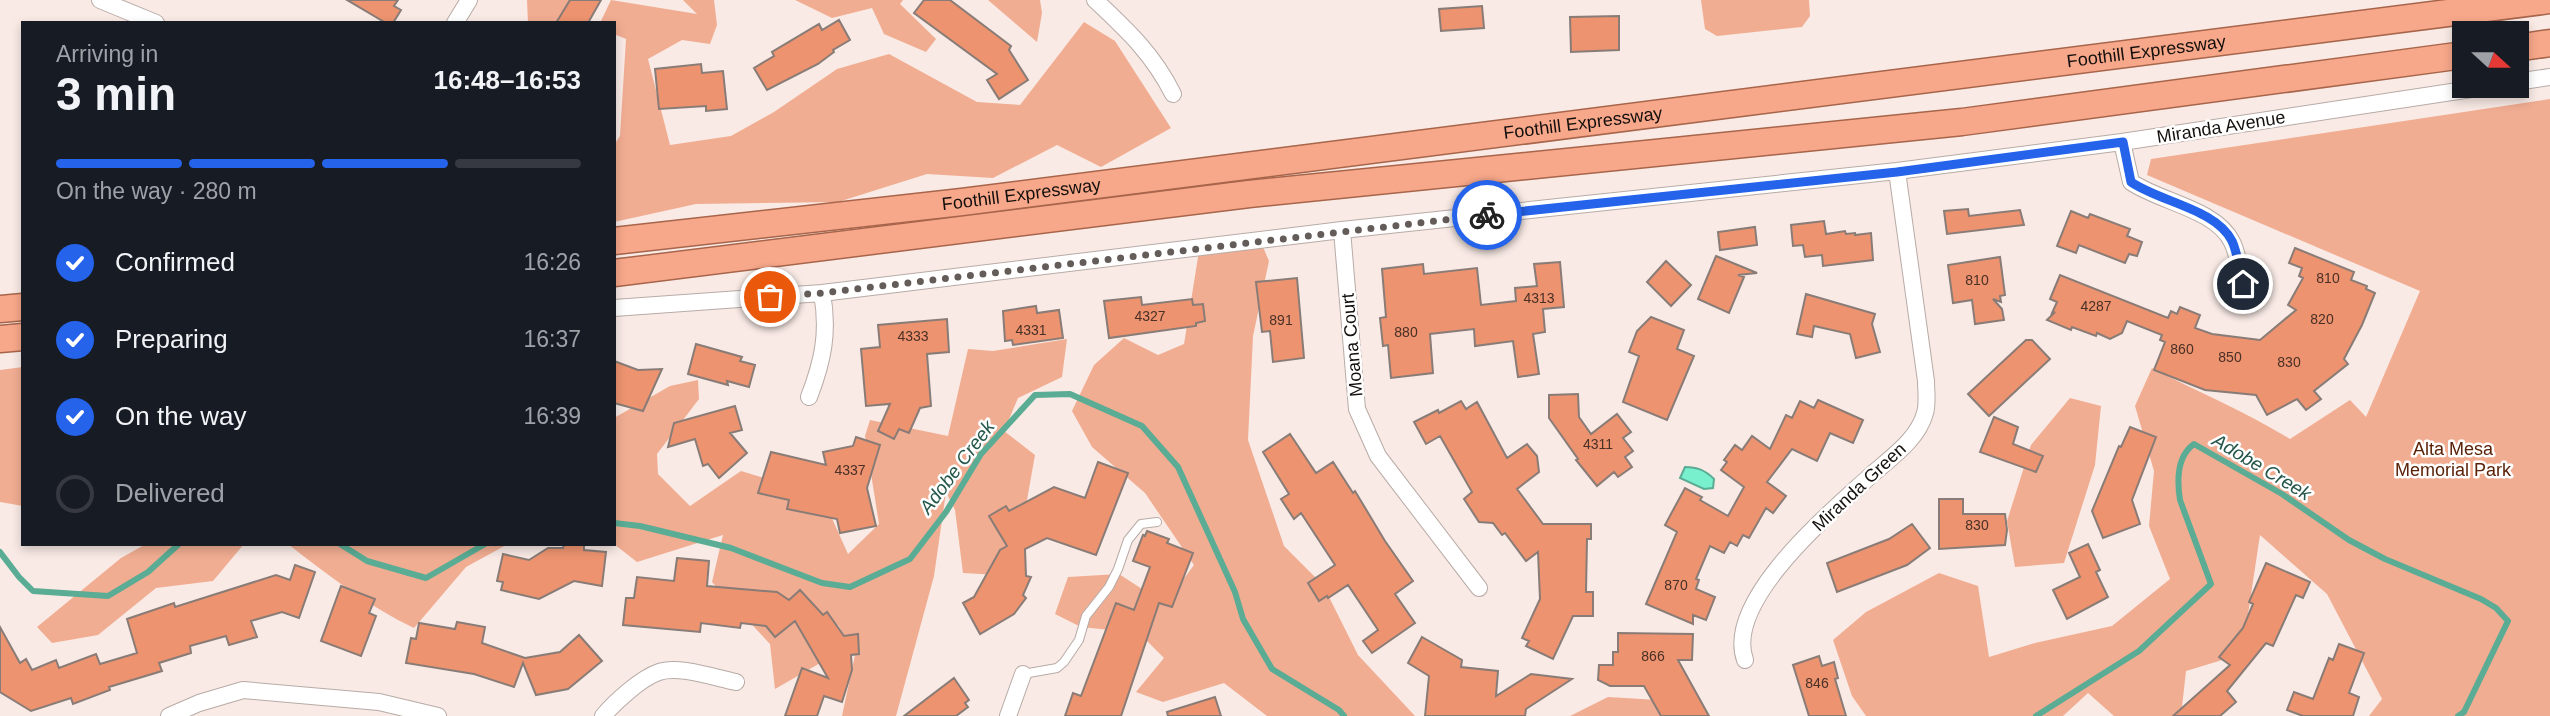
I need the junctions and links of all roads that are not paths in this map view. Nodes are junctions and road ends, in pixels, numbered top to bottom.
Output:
1 (100, 0) edge
2 (469, 0) edge
3 (1095, 0) edge
4 (2550, 0) edge
5 (151, 21) edge
6 (456, 21) edge
7 (2550, 43) edge
8 (2529, 46) edge
9 (2452, 57) edge
10 (2550, 77) edge
11 (2529, 80) edge
12 (2452, 92) edge
13 (1173, 94) dead end
14 (2123, 142) junction
15 (1897, 172) junction
16 (1342, 230) junction
17 (616, 241) edge
18 (616, 273) edge
19 (2243, 284) dead end
20 (822, 293) junction
21 (21, 307) edge
22 (616, 308) edge
23 (0, 309) edge
24 (21, 337) edge
25 (0, 340) edge
26 (809, 397) dead end
27 (1157, 522) dead end
28 (1479, 588) dead end
29 (1745, 660) dead end
30 (1023, 674) joint
31 (736, 682) dead end
32 (379, 709) edge
33 (169, 716) edge
34 (438, 716) edge
35 (603, 716) edge
36 (1008, 716) edge

1 - 5 street
2 - 6 street
3 - 13 street
4 - 17 highway, Foothill Expressway
7 - 8 highway
9 - 18 highway, Foothill Expressway
10 - 11 street
12 - 14 street, Miranda Avenue
14 - 15 street, Miranda Avenue
14 - 19 street
15 - 16 street, Miranda Avenue
15 - 29 street, Miranda Green
16 - 20 street, Miranda Avenue
16 - 28 street, Moana Court
20 - 22 street, Miranda Avenue
20 - 26 street
21 - 23 highway
24 - 25 highway
27 - 30 lane
30 - 36 street
31 - 35 street
32 - 33 street
32 - 34 street

